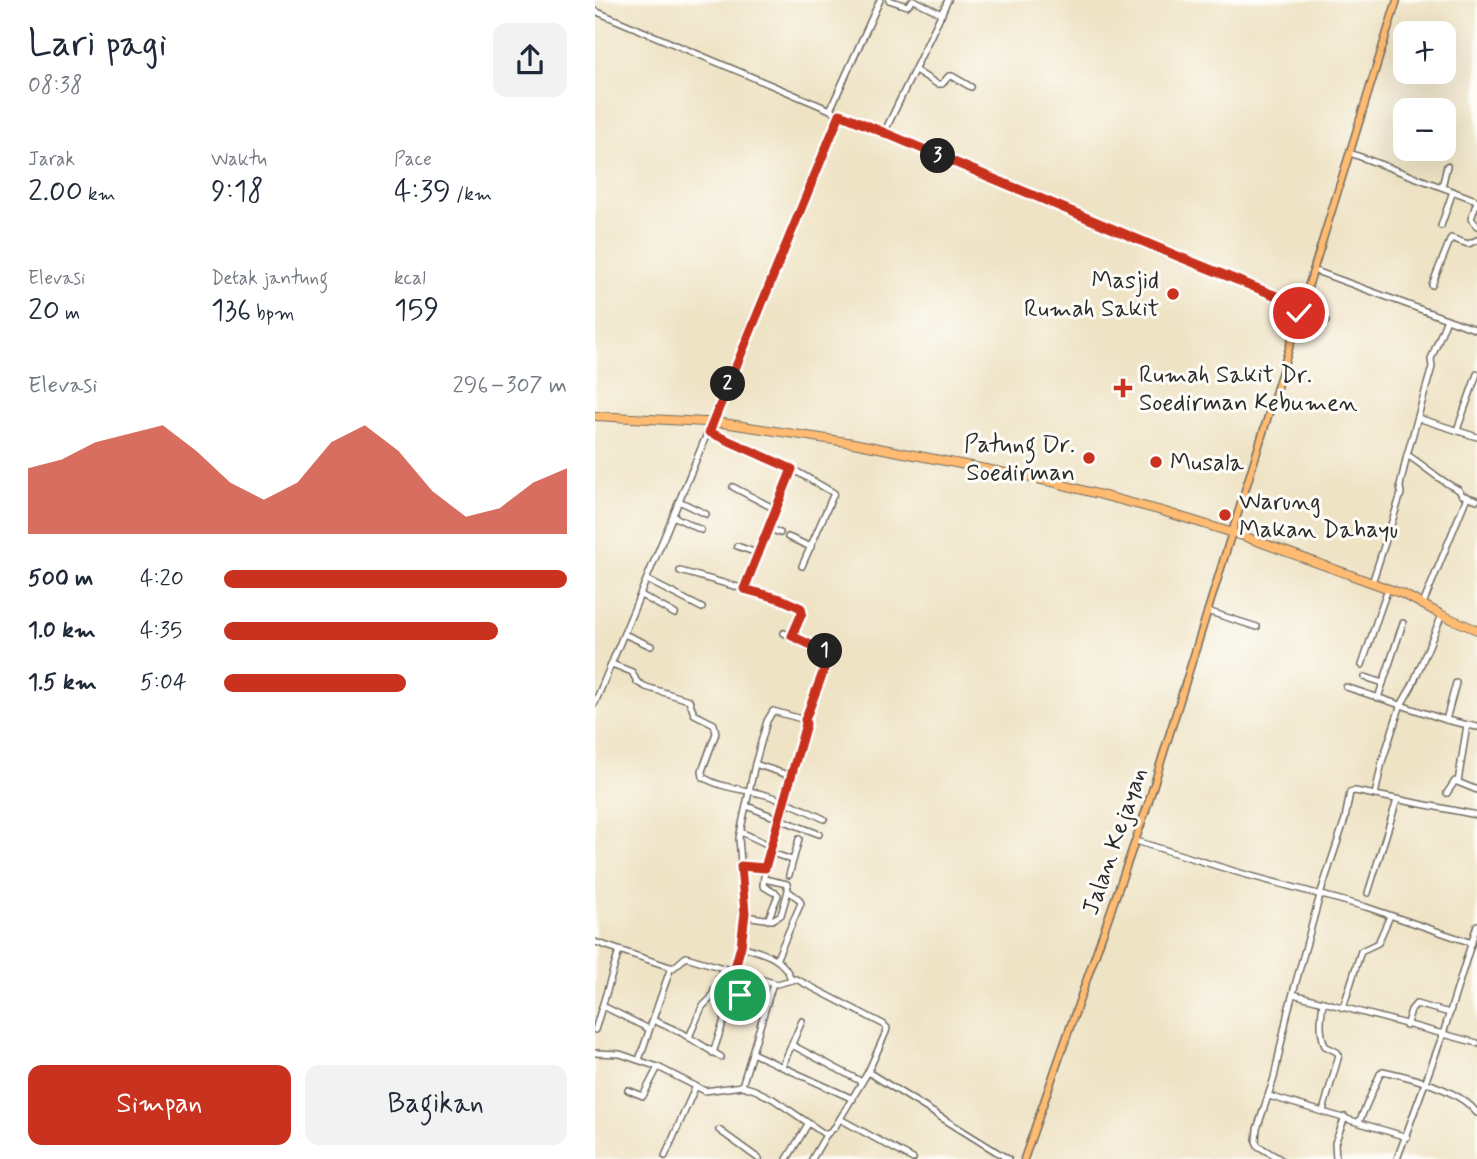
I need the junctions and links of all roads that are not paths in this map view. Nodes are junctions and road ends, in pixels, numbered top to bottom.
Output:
1 (880, 0) edge
2 (889, 0) edge
3 (914, 0) edge
4 (948, 0) edge
5 (1397, 0) edge
6 (595, 11) edge
7 (942, 14) junction
8 (915, 70) junction
9 (971, 87) dead end
10 (830, 110) junction
11 (840, 114) junction
12 (884, 133) junction
13 (1350, 153) junction
14 (1447, 166) dead end
15 (1442, 187) junction
16 (1453, 191) junction
17 (1476, 201) edge
18 (1441, 226) dead end
19 (1477, 226) edge
20 (1477, 237) edge
21 (1314, 271) junction
22 (1432, 285) dead end
23 (1300, 309) junction
24 (1447, 319) junction
25 (1326, 320) dead end
26 (1477, 329) edge
27 (1477, 374) edge
28 (595, 416) edge
29 (1418, 418) junction
30 (712, 422) junction
31 (1457, 430) junction
32 (709, 432) junction
33 (1477, 437) edge
34 (1408, 455) junction
35 (792, 469) junction
36 (733, 487) dead end
37 (1467, 497) junction
38 (1477, 500) edge
39 (679, 501) junction
40 (775, 509) junction
41 (706, 514) dead end
42 (673, 516) junction
43 (768, 528) junction
44 (701, 530) dead end
45 (1231, 532) junction
46 (780, 533) dead end
47 (788, 537) dead end
48 (737, 546) dead end
49 (811, 547) junction
50 (757, 553) junction
51 (802, 566) dead end
52 (680, 571) dead end
53 (647, 580) junction
54 (1372, 583) junction
55 (744, 589) junction
56 (1388, 589) junction
57 (641, 595) junction
58 (1423, 604) junction
59 (702, 608) dead end
60 (1207, 611) junction
61 (674, 614) dead end
62 (1442, 615) junction
63 (1403, 623) dead end
64 (1257, 627) dead end
65 (1477, 630) edge
66 (784, 633) dead end
67 (624, 634) junction
68 (792, 636) junction
69 (651, 646) dead end
70 (612, 664) junction
71 (1362, 664) dead end
72 (1365, 677) dead end
73 (1383, 683) junction
74 (1456, 683) dead end
75 (1346, 687) dead end
76 (1378, 698) junction
77 (595, 703) edge
78 (1401, 706) junction
79 (805, 720) junction
80 (1446, 720) junction
81 (1467, 725) junction
82 (1477, 727) edge
83 (755, 764) junction
84 (791, 776) junction
85 (1458, 782) junction
86 (1477, 790) edge
87 (748, 792) junction
88 (1447, 793) dead end
89 (1375, 795) junction
90 (1397, 800) junction
91 (786, 801) junction
92 (747, 806) junction
93 (1477, 816) edge
94 (780, 819) junction
95 (824, 819) dead end
96 (741, 832) junction
97 (819, 834) dead end
98 (799, 839) dead end
99 (1136, 841) junction
100 (770, 849) junction
101 (792, 859) junction
102 (741, 866) junction
103 (765, 868) junction
104 (789, 875) dead end
105 (764, 879) junction
106 (787, 891) junction
107 (1368, 892) dead end
108 (1320, 895) junction
109 (774, 903) junction
110 (785, 906) junction
111 (745, 916) junction
112 (1390, 916) junction
113 (768, 920) junction
114 (781, 923) junction
115 (1477, 925) edge
116 (790, 929) junction
117 (595, 942) edge
118 (1472, 943) junction
119 (741, 946) junction
120 (619, 951) junction
121 (777, 958) junction
122 (671, 967) junction
123 (723, 968) junction
124 (734, 971) junction
125 (748, 975) junction
126 (791, 979) junction
127 (773, 983) junction
128 (1293, 993) junction
129 (1323, 1002) junction
130 (603, 1006) junction
131 (1343, 1008) junction
132 (1450, 1013) junction
133 (653, 1020) junction
134 (803, 1021) dead end
135 (1406, 1026) junction
136 (649, 1029) junction
137 (595, 1030) edge
138 (1443, 1034) junction
139 (689, 1037) junction
140 (1477, 1043) edge
141 (792, 1045) junction
142 (713, 1052) junction
143 (595, 1053) edge
144 (752, 1053) junction
145 (722, 1057) dead end
146 (639, 1060) junction
147 (782, 1067) junction
148 (658, 1068) junction
149 (868, 1072) junction
150 (862, 1082) junction
151 (1426, 1083) junction
152 (742, 1086) junction
153 (695, 1088) junction
154 (628, 1090) dead end
155 (1269, 1096) junction
156 (853, 1099) junction
157 (1323, 1111) junction
158 (1477, 1113) edge
159 (1345, 1117) junction
160 (840, 1119) junction
161 (1359, 1122) junction
162 (808, 1124) junction
163 (719, 1130) dead end
164 (826, 1135) junction
165 (1407, 1137) junction
166 (665, 1156) dead end
167 (759, 1159) edge
168 (787, 1159) edge
169 (812, 1159) edge
170 (913, 1159) edge
171 (1008, 1159) edge
172 (1024, 1159) edge
173 (1280, 1159) edge
174 (1336, 1159) edge
175 (1397, 1159) edge

1 - 10 street
2 - 3 street
3 - 7 street
4 - 7 street
5 - 13 main road, Jalan Kejayan
6 - 10 street
7 - 8 street
8 - 9 street
8 - 12 street
10 - 11 street
11 - 12 street
11 - 30 street
12 - 23 street
13 - 15 street
13 - 21 main road, Jalan Kejayan
14 - 15 street
15 - 16 street
16 - 17 street
16 - 18 street
17 - 19 street
20 - 22 street
21 - 23 main road, Jalan Kejayan
21 - 24 street
23 - 25 street
23 - 45 main road, Jalan Kejayan
24 - 26 street
24 - 29 street
27 - 31 street
28 - 30 highway
29 - 31 street
29 - 34 street
30 - 32 street
30 - 45 highway
31 - 33 street
32 - 35 street
32 - 39 street
34 - 37 street
34 - 54 street
35 - 40 street
35 - 49 street
36 - 40 street
37 - 38 street
37 - 58 street
39 - 41 street
39 - 42 street
40 - 43 street
42 - 44 street
42 - 53 street
43 - 46 street
43 - 50 street
45 - 54 highway
45 - 60 main road, Jalan Kejayan
47 - 49 street
48 - 50 street
49 - 51 street
50 - 55 street
52 - 55 street
53 - 57 street
53 - 59 street
54 - 56 highway
55 - 68 street
56 - 58 highway
56 - 71 street
57 - 61 street
57 - 67 street
58 - 62 highway
60 - 64 street
60 - 99 main road, Jalan Kejayan
62 - 65 highway
62 - 78 street
63 - 73 street
66 - 68 street
67 - 69 street
67 - 70 street
68 - 79 street
70 - 77 street
70 - 87 street
72 - 73 street
73 - 76 street
74 - 80 street
75 - 76 street
76 - 78 street
78 - 80 street
78 - 89 street
79 - 83 street
79 - 84 street
80 - 81 street
81 - 82 street
81 - 85 street
83 - 84 street
83 - 87 street
84 - 91 street
85 - 86 street
85 - 88 street
87 - 91 street
87 - 92 street
89 - 90 street
89 - 108 street
90 - 93 street
90 - 107 street
91 - 94 street
91 - 95 street
92 - 94 street
92 - 96 street
94 - 97 street
94 - 100 street
96 - 100 street
96 - 102 street
98 - 101 street
99 - 108 street
99 - 172 main road, Jalan Kejayan
100 - 101 street
100 - 103 street
101 - 104 street
102 - 103 street
102 - 111 street
103 - 105 street
105 - 106 street
105 - 109 street
106 - 110 street
106 - 116 street
108 - 112 street
108 - 128 street
109 - 110 street
109 - 113 street
110 - 114 street
111 - 113 street
111 - 119 street
112 - 118 street
112 - 131 street
113 - 114 street
114 - 116 street
115 - 118 street
116 - 121 street
117 - 120 street
118 - 132 street
119 - 121 street
119 - 124 street
120 - 122 street
120 - 130 street
121 - 126 street
122 - 123 street
122 - 133 street
123 - 124 street
123 - 139 street
124 - 125 street
125 - 127 street
125 - 142 street
126 - 127 street
126 - 149 street
127 - 144 street
128 - 129 street
128 - 155 street
129 - 131 street
129 - 157 street
130 - 136 street
130 - 137 street
131 - 135 street
132 - 135 street
132 - 138 street
133 - 136 street
133 - 139 street
134 - 141 street
135 - 138 street
136 - 146 street
138 - 140 street
138 - 151 street
139 - 142 street
141 - 147 street
141 - 150 street
142 - 145 street
143 - 146 street
144 - 147 street
144 - 152 street
146 - 148 street
147 - 156 street
148 - 153 street
148 - 154 street
149 - 150 street
149 - 171 street
150 - 156 street
151 - 158 street
151 - 161 street
151 - 165 street
152 - 153 street
152 - 162 street
153 - 166 street
155 - 157 street
155 - 173 street
156 - 160 street
157 - 159 street
159 - 161 street
159 - 174 street
160 - 164 street
160 - 170 street
161 - 165 street
162 - 164 street
162 - 168 street
163 - 167 street
164 - 169 street
165 - 175 street

